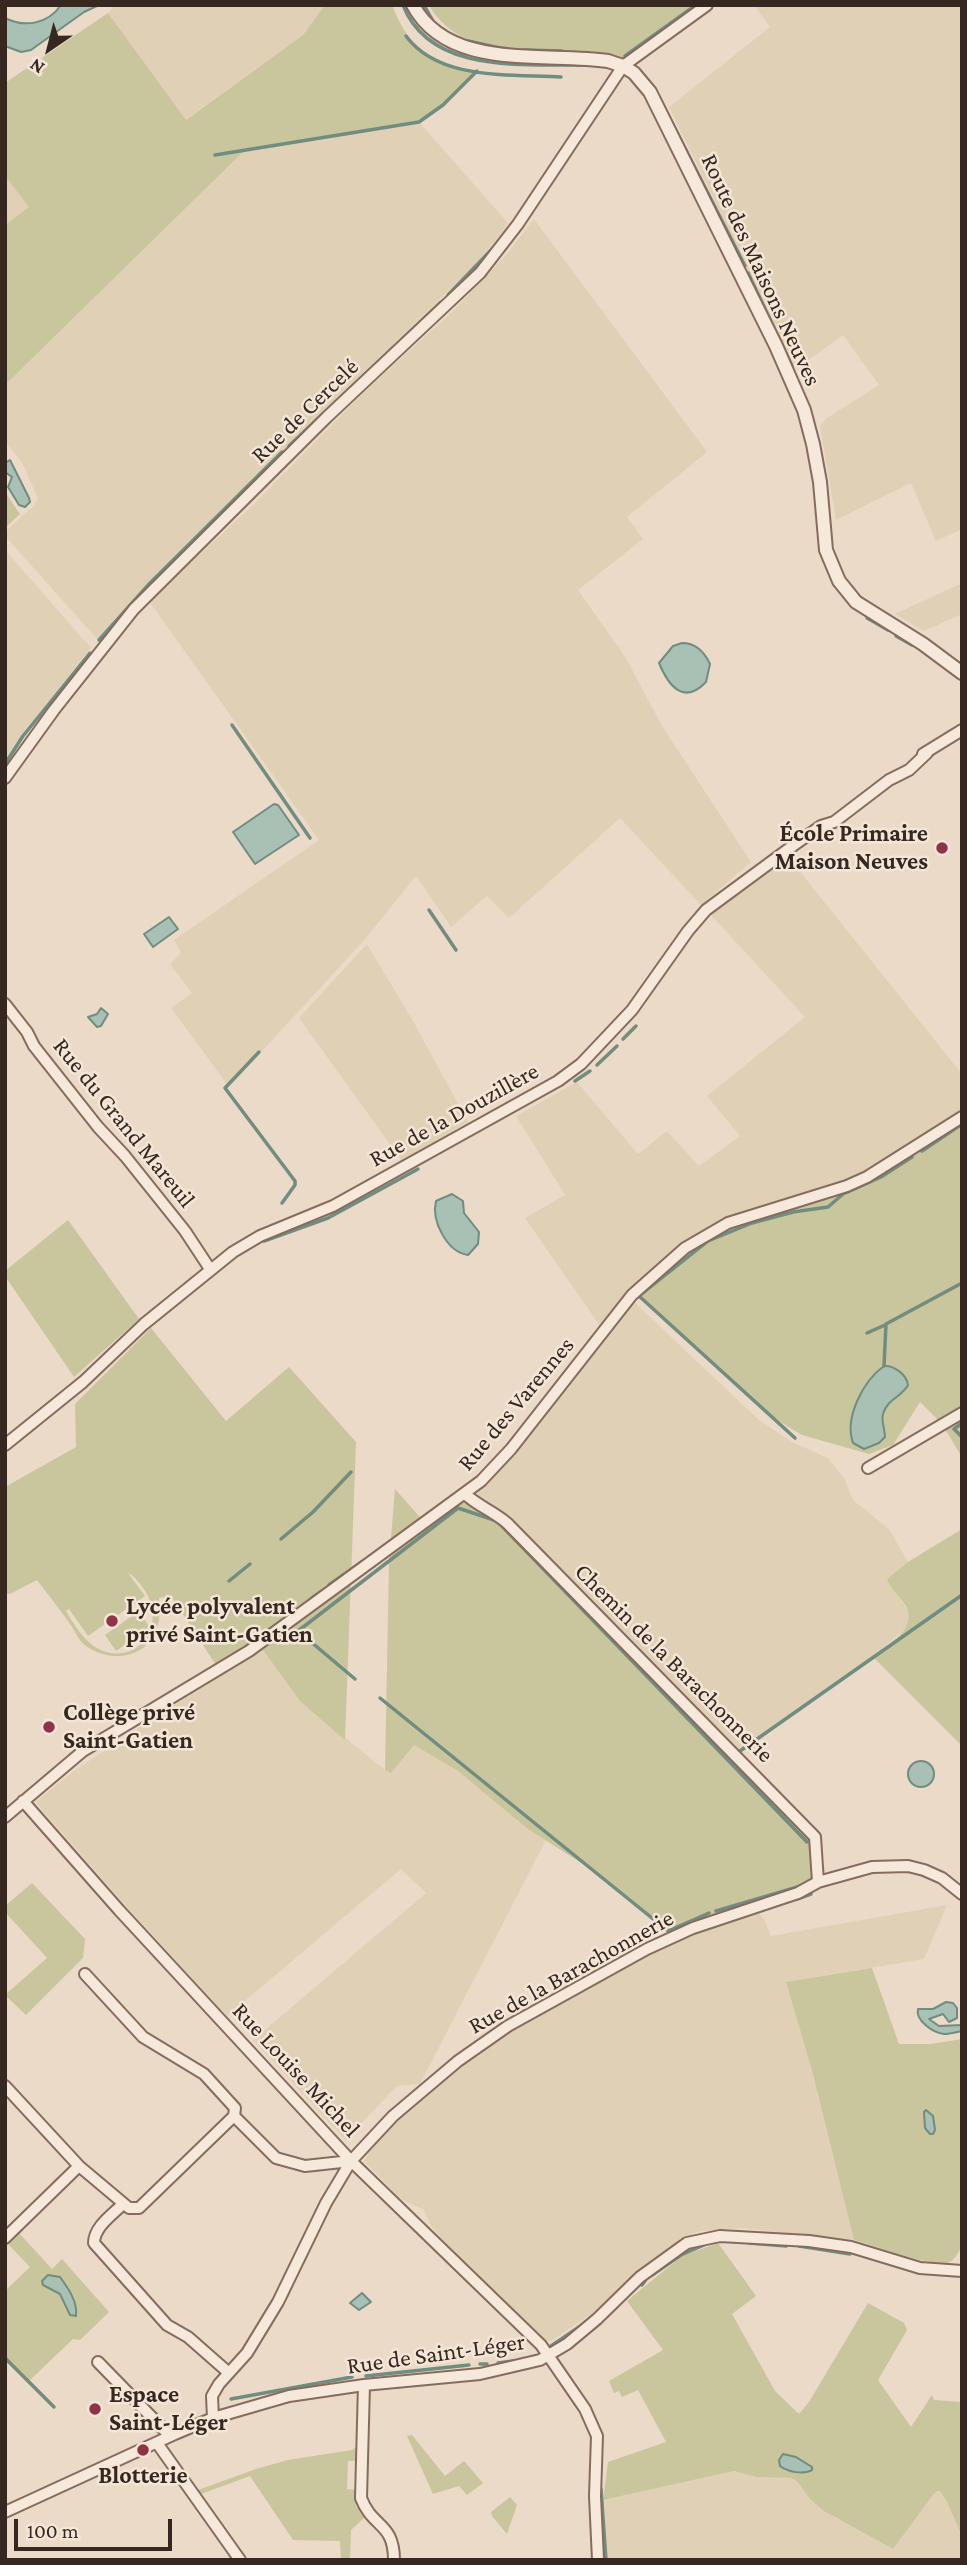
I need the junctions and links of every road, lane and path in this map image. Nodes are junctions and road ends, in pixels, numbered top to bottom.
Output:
1 (412, 5) edge
2 (707, 5) edge
3 (623, 66) junction
4 (962, 673) edge
5 (962, 730) edge
6 (5, 778) edge
7 (5, 1004) edge
8 (962, 1117) edge
9 (210, 1269) junction
10 (962, 1413) edge
11 (5, 1446) edge
12 (868, 1468) dead end
13 (465, 1494) junction
14 (23, 1801) junction
15 (5, 1817) edge
16 (818, 1882) junction
17 (962, 1894) edge
18 (85, 1974) dead end
19 (5, 2086) edge
20 (234, 2116) junction
21 (352, 2161) junction
22 (79, 2166) junction
23 (122, 2204) junction
24 (5, 2238) edge
25 (962, 2271) edge
26 (549, 2356) junction
27 (98, 2362) dead end
28 (229, 2373) junction
29 (365, 2385) junction
30 (214, 2418) junction
31 (170, 2436) junction
32 (157, 2443) junction
33 (5, 2512) edge
34 (240, 2560) edge
35 (394, 2560) edge
36 (598, 2560) edge

1 - 3 street
2 - 3 street
3 - 4 street, Route des Maisons Neuves
3 - 6 street, Rue de Cercelé
5 - 9 street, Rue de la Douzillère
7 - 9 street, Rue du Grand Mareuil
8 - 13 street, Rue des Varennes
9 - 11 street, Rue de la Douzillère
10 - 12 street
13 - 14 street, Rue des Varennes
13 - 16 street, Chemin de la Barachonnerie
14 - 15 street, Rue des Varennes
14 - 21 street, Rue Louise Michel
16 - 17 street, Rue de la Barachonnerie
16 - 21 street, Rue de la Barachonnerie
18 - 20 street
19 - 22 street
20 - 21 street
20 - 23 street
21 - 26 street, Rue Louise Michel
21 - 28 street, Rue de la Barachonnerie
22 - 23 street
22 - 24 street
23 - 28 street
25 - 26 street, Rue de Saint-Léger
26 - 29 street, Rue de Saint-Léger
26 - 36 street, Rue Louise Michel
27 - 31 street
28 - 30 street, Rue de la Barachonnerie
29 - 30 street, Rue de Saint-Léger
29 - 35 street
30 - 31 street, Rue de Saint-Léger
31 - 32 street, Rue de Saint-Léger
32 - 33 street, Rue de Saint-Léger
32 - 34 street

